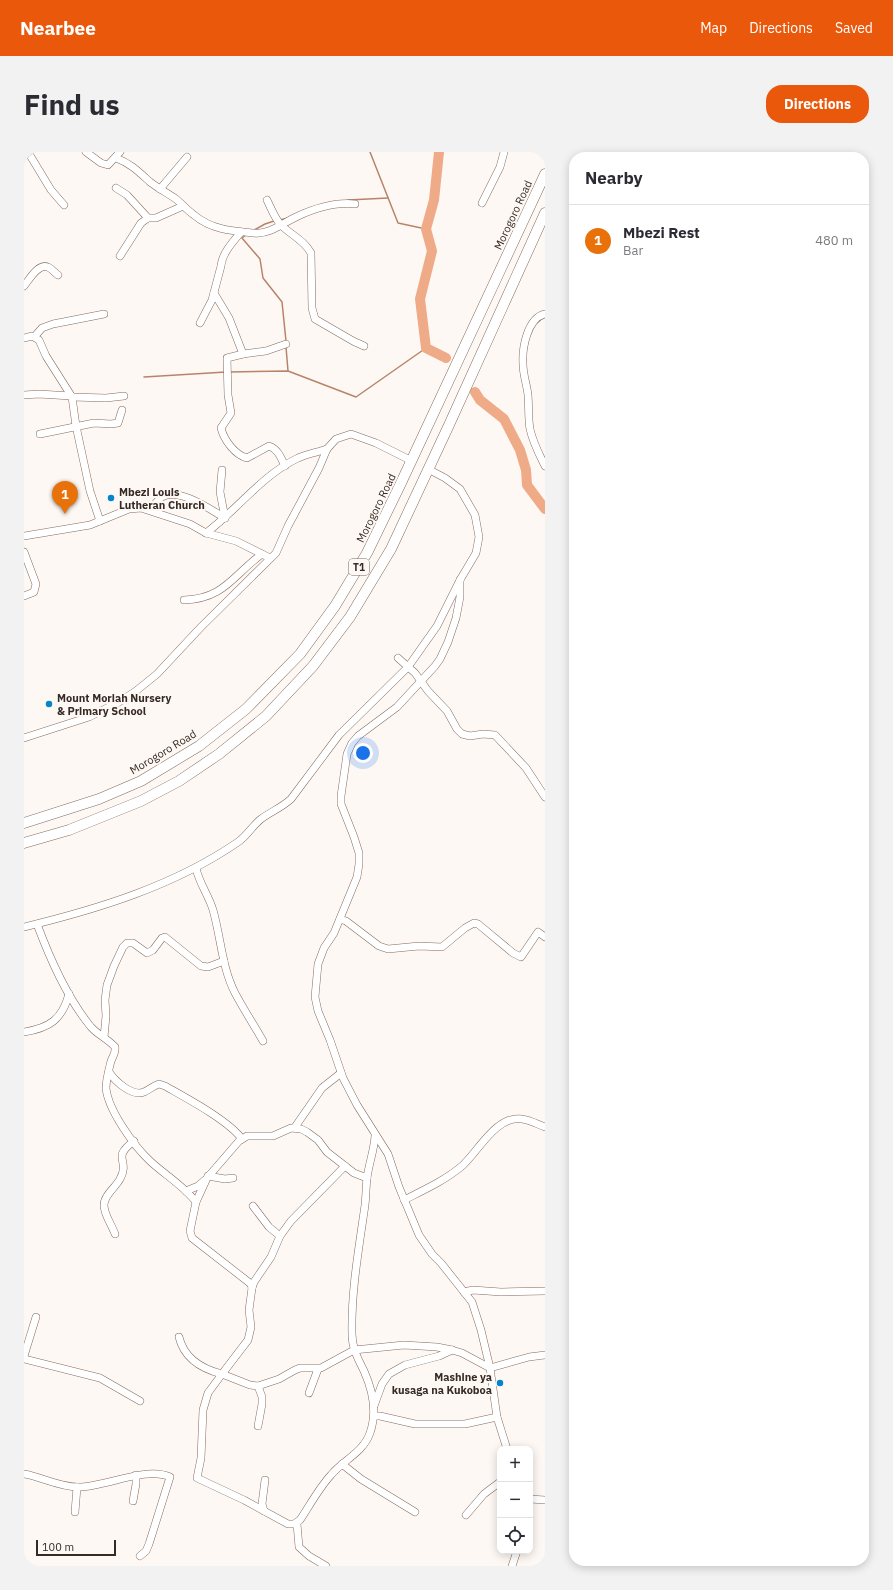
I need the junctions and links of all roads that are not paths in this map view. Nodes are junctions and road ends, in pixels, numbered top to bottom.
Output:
1 (28, 152) edge
2 (86, 152) edge
3 (504, 152) edge
4 (118, 155) edge
5 (24, 156) edge
6 (187, 157) dead end
7 (545, 174) edge
8 (116, 188) dead end
9 (160, 189) junction
10 (267, 200) dead end
11 (482, 203) dead end
12 (355, 204) dead end
13 (64, 205) dead end
14 (183, 206) junction
15 (545, 213) edge
16 (148, 218) junction
17 (281, 225) junction
18 (240, 232) junction
19 (120, 256) dead end
20 (58, 275) dead end
21 (24, 286) edge
22 (214, 293) junction
23 (104, 314) dead end
24 (545, 314) edge
25 (200, 323) dead end
26 (35, 336) junction
27 (24, 338) edge
28 (286, 344) dead end
29 (364, 346) dead end
30 (243, 354) junction
31 (24, 395) edge
32 (124, 396) dead end
33 (71, 397) junction
34 (122, 410) dead end
35 (76, 426) junction
36 (40, 434) dead end
37 (327, 449) junction
38 (412, 461) junction
39 (285, 466) junction
40 (545, 466) edge
41 (428, 469) junction
42 (222, 470) dead end
43 (150, 510) junction
44 (225, 518) junction
45 (100, 521) junction
46 (206, 533) junction
47 (24, 536) edge
48 (24, 552) edge
49 (262, 554) junction
50 (270, 558) junction
51 (460, 580) junction
52 (24, 596) edge
53 (184, 600) dead end
54 (398, 658) dead end
55 (408, 667) junction
56 (420, 681) junction
57 (24, 738) edge
58 (545, 797) edge
59 (24, 823) edge
60 (24, 843) edge
61 (196, 868) junction
62 (340, 919) junction
63 (37, 924) junction
64 (24, 927) edge
65 (545, 937) edge
66 (224, 961) junction
67 (69, 994) junction
68 (24, 1032) edge
69 (104, 1037) junction
70 (263, 1041) dead end
71 (109, 1072) junction
72 (340, 1073) junction
73 (295, 1127) junction
74 (545, 1127) edge
75 (375, 1136) junction
76 (242, 1139) junction
77 (134, 1141) junction
78 (344, 1166) junction
79 (208, 1177) junction
80 (233, 1178) dead end
81 (367, 1178) junction
82 (186, 1191) junction
83 (404, 1200) junction
84 (196, 1202) junction
85 (253, 1206) dead end
86 (115, 1234) dead end
87 (280, 1236) junction
88 (252, 1288) junction
89 (545, 1291) edge
90 (464, 1292) junction
91 (36, 1317) dead end
92 (179, 1337) dead end
93 (354, 1350) junction
94 (452, 1350) junction
95 (545, 1355) edge
96 (24, 1357) edge
97 (490, 1368) junction
98 (318, 1369) junction
99 (222, 1374) junction
100 (258, 1386) junction
101 (309, 1393) dead end
102 (140, 1401) dead end
103 (374, 1406) junction
104 (374, 1416) junction
105 (497, 1417) junction
106 (258, 1426) dead end
107 (506, 1446) edge
108 (342, 1464) junction
109 (24, 1474) edge
110 (136, 1476) junction
111 (265, 1480) dead end
112 (497, 1484) edge
113 (77, 1487) junction
114 (533, 1499) edge
115 (545, 1500) edge
116 (133, 1501) dead end
117 (264, 1510) junction
118 (75, 1512) dead end
119 (415, 1512) dead end
120 (466, 1515) dead end
121 (297, 1524) junction
122 (516, 1554) edge
123 (140, 1556) dead end
124 (317, 1563) edge
125 (326, 1566) edge
126 (512, 1566) edge

1 - 5 street
1 - 13 street
2 - 4 street
3 - 11 street
4 - 9 street
6 - 9 street
7 - 38 highway, Morogoro Road / T1
8 - 16 street
9 - 14 street
10 - 17 street
12 - 17 street
14 - 16 street
14 - 18 street
15 - 41 highway, T1
16 - 19 street
17 - 18 street
17 - 29 street
18 - 22 street
20 - 21 street
22 - 25 street
22 - 30 street
23 - 26 street
24 - 40 street
26 - 27 street
26 - 33 street
28 - 30 street
30 - 39 street
31 - 33 street
32 - 33 street
33 - 35 street
34 - 35 street
35 - 36 street
35 - 45 street
37 - 38 street
37 - 39 street
37 - 50 street
38 - 59 highway, Morogoro Road / T1
39 - 44 street
41 - 51 street
41 - 60 highway, T1
42 - 44 street
43 - 44 street
43 - 45 street
43 - 46 street
44 - 46 street
45 - 47 street
46 - 49 street
48 - 52 street
49 - 50 street
49 - 53 street
50 - 57 street
51 - 55 street
51 - 56 street
54 - 55 street
55 - 56 street
55 - 61 street
56 - 58 street
56 - 62 street
61 - 63 street
61 - 66 street
62 - 65 street
62 - 72 street
63 - 64 street
63 - 67 street
66 - 69 street
66 - 70 street
67 - 68 street
67 - 69 street
69 - 71 street
71 - 76 street
71 - 77 street
72 - 73 street
72 - 75 street
73 - 76 street
73 - 78 street
74 - 83 street
75 - 81 street
75 - 83 street
76 - 79 street
77 - 82 street
77 - 86 street
78 - 81 street
78 - 87 street
79 - 80 street
79 - 82 street
79 - 84 street
81 - 93 street
82 - 84 street
83 - 90 street
84 - 88 street
85 - 87 street
87 - 88 street
88 - 99 street
89 - 90 street
90 - 97 street
91 - 96 street
92 - 99 street
93 - 94 street
93 - 98 street
93 - 103 street
94 - 97 street
94 - 103 street
95 - 97 street
96 - 102 street
97 - 105 street
98 - 100 street
98 - 101 street
99 - 100 street
99 - 117 street
100 - 106 street
103 - 104 street
104 - 105 street
104 - 108 street
105 - 107 street
108 - 119 street
108 - 121 street
109 - 113 street
110 - 113 street
110 - 116 street
110 - 123 street
111 - 117 street
112 - 120 street
113 - 118 street
114 - 115 street
117 - 121 street
121 - 124 street
122 - 126 street
124 - 125 street

